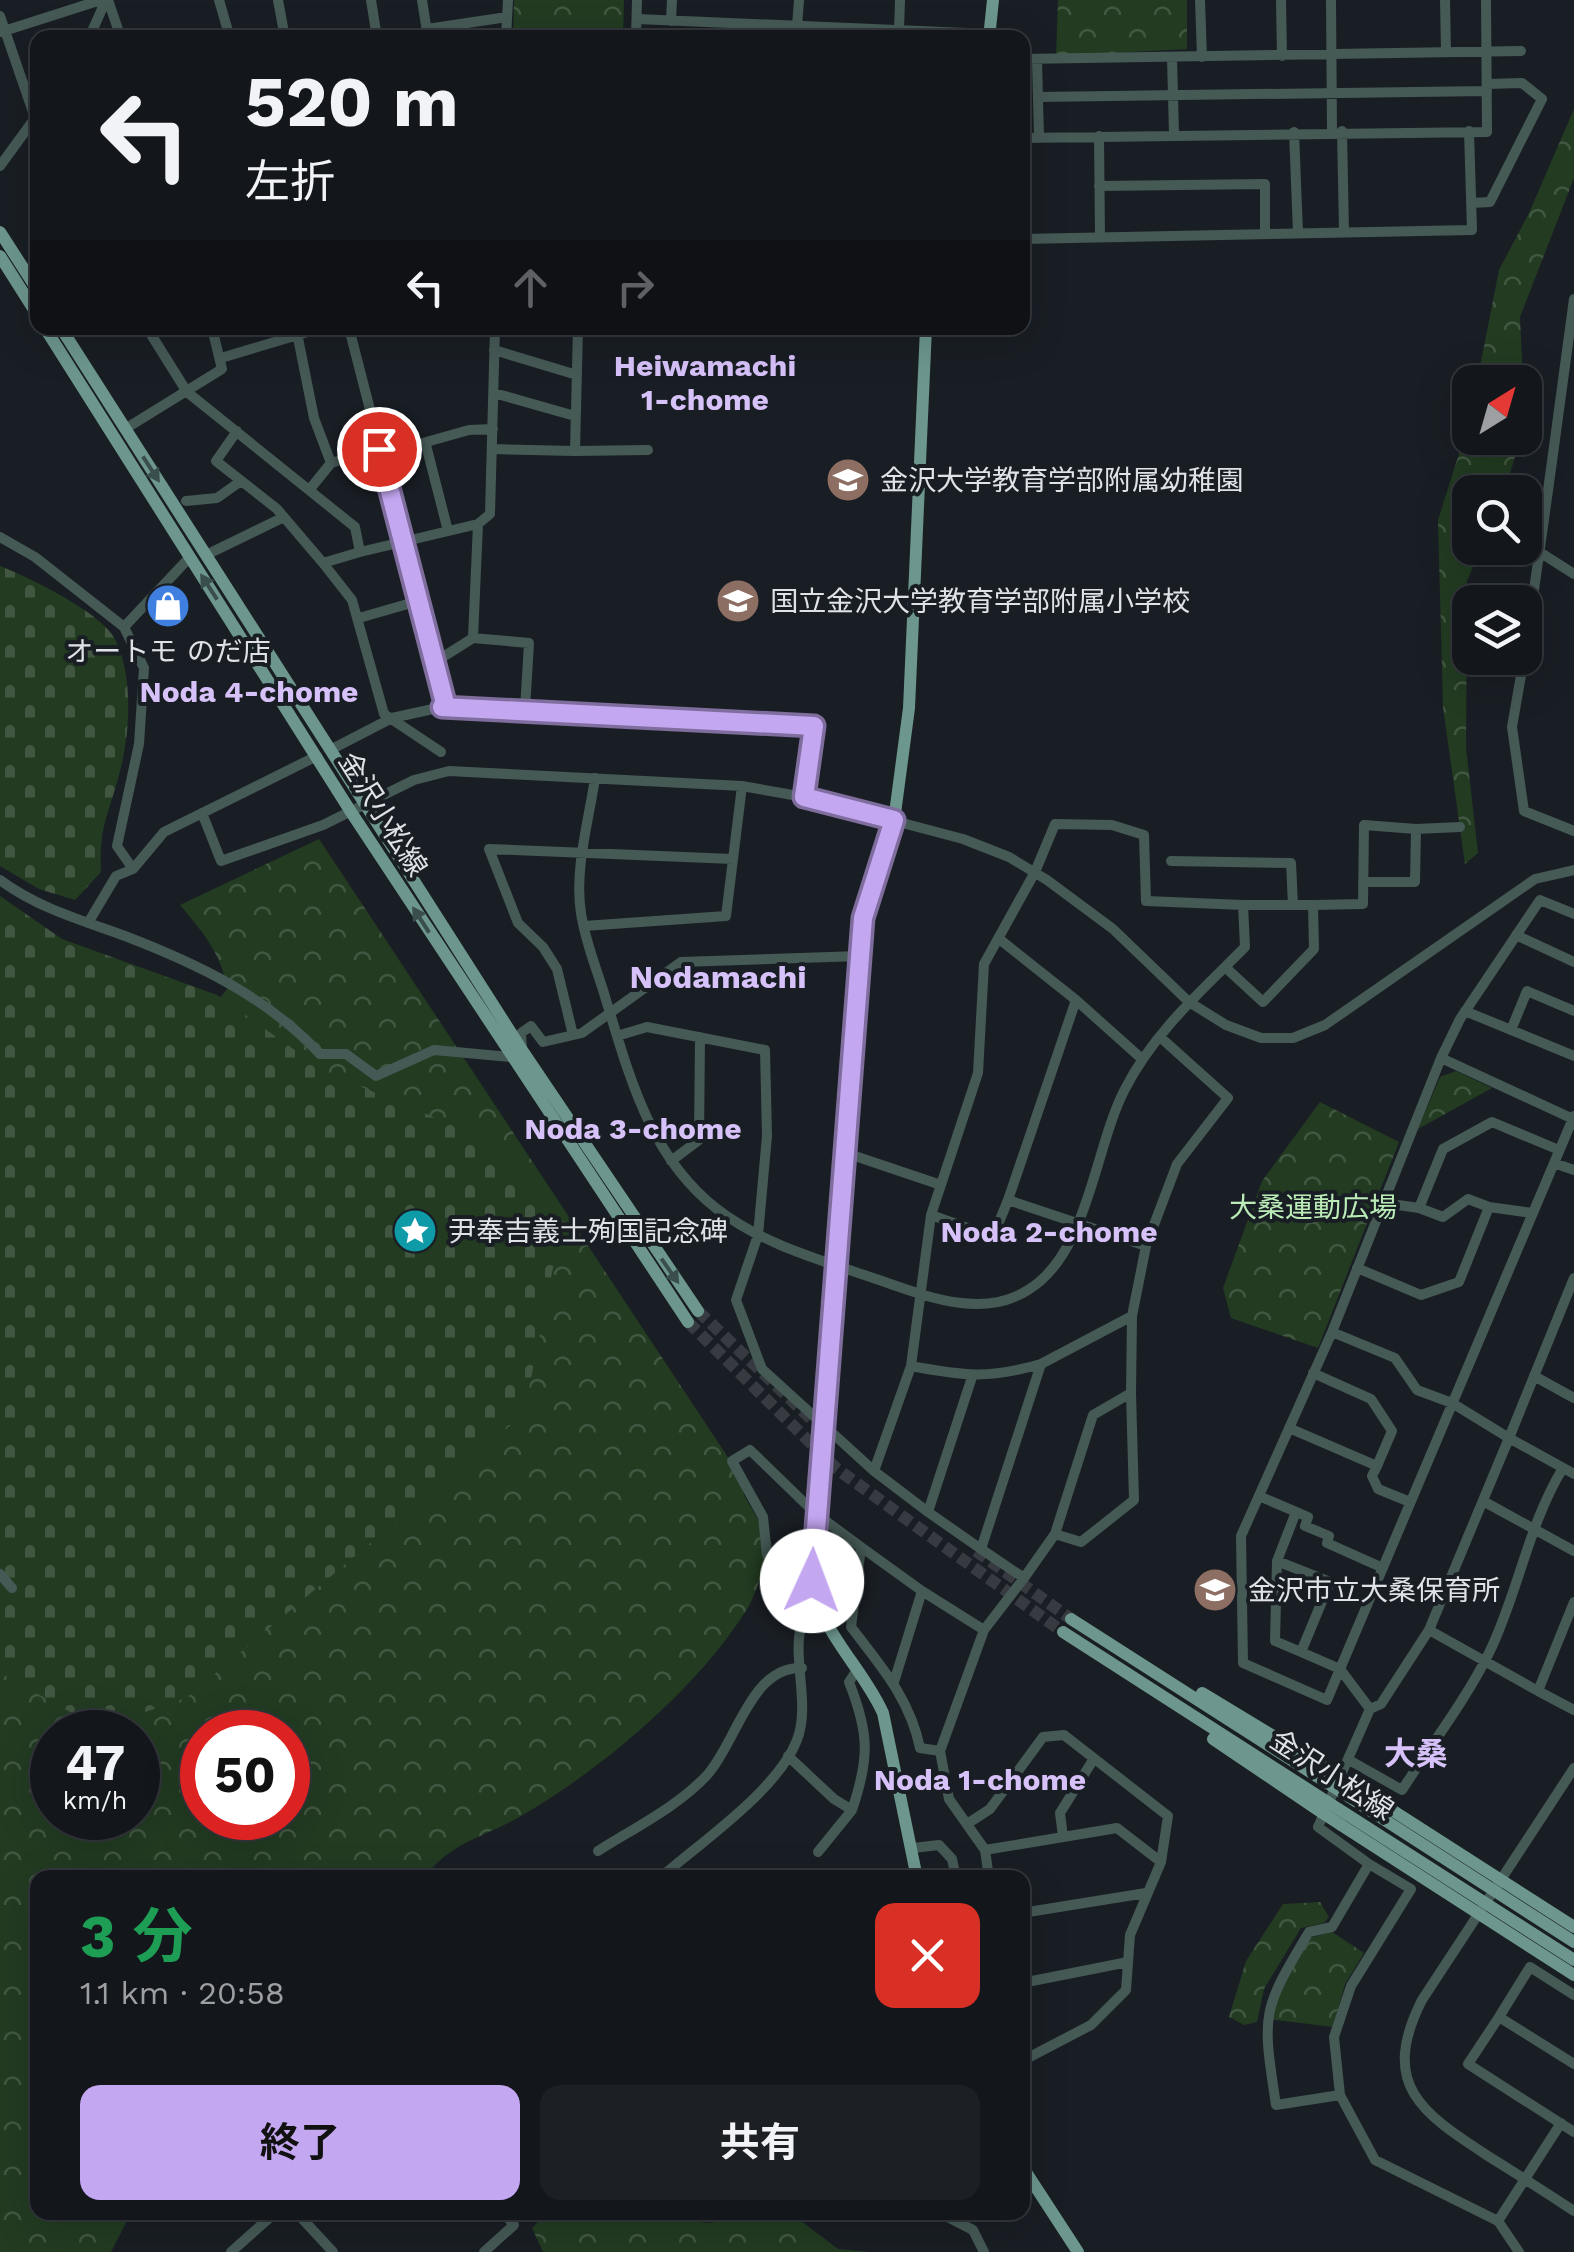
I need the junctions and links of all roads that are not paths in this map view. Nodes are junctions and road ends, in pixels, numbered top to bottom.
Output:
1 (49, 0) edge
2 (105, 0) edge
3 (219, 0) edge
4 (278, 0) edge
5 (371, 0) edge
6 (422, 0) edge
7 (508, 0) edge
8 (637, 0) edge
9 (672, 0) edge
10 (798, 0) edge
11 (900, 0) edge
12 (993, 0) edge
13 (1200, 0) edge
14 (1281, 0) edge
15 (1331, 0) edge
16 (1445, 0) edge
17 (1486, 0) edge
18 (0, 16) edge
19 (54, 16) junction
20 (507, 17) junction
21 (636, 20) junction
22 (671, 21) junction
23 (797, 26) junction
24 (92, 30) edge
25 (117, 30) edge
26 (228, 30) edge
27 (284, 30) edge
28 (376, 30) edge
29 (427, 30) edge
30 (442, 30) edge
31 (506, 30) edge
32 (636, 30) edge
33 (835, 30) edge
34 (899, 30) edge
35 (990, 30) edge
36 (2, 32) edge
37 (1446, 51) junction
38 (1522, 51) dead end
39 (1488, 52) junction
40 (1330, 54) junction
41 (1202, 56) junction
42 (1282, 56) junction
43 (1172, 58) junction
44 (1030, 60) edge
45 (1037, 60) junction
46 (1487, 88) junction
47 (1331, 96) junction
48 (1038, 97) junction
49 (1173, 97) junction
50 (30, 102) edge
51 (30, 125) edge
52 (1337, 131) junction
53 (1294, 132) junction
54 (1470, 132) junction
55 (1174, 134) junction
56 (1099, 136) junction
57 (1030, 138) edge
58 (1039, 138) junction
59 (0, 166) edge
60 (1100, 186) junction
61 (1471, 202) junction
62 (0, 232) edge
63 (1344, 232) junction
64 (1265, 234) junction
65 (1298, 234) junction
66 (1100, 237) junction
67 (1030, 239) edge
68 (0, 256) edge
69 (30, 279) edge
70 (1574, 298) edge
71 (30, 303) edge
72 (49, 335) edge
73 (66, 335) edge
74 (151, 335) edge
75 (214, 335) edge
76 (283, 335) edge
77 (298, 335) edge
78 (351, 335) edge
79 (495, 335) edge
80 (578, 335) edge
81 (926, 335) edge
82 (494, 350) junction
83 (221, 358) junction
84 (577, 375) junction
85 (1569, 378) edge
86 (187, 392) junction
87 (494, 393) junction
88 (576, 416) junction
89 (126, 429) junction
90 (493, 429) junction
91 (237, 431) junction
92 (426, 444) junction
93 (492, 449) junction
94 (648, 450) dead end
95 (575, 451) junction
96 (380, 452) junction
97 (331, 463) junction
98 (241, 480) junction
99 (310, 489) junction
100 (186, 501) dead end
101 (284, 516) junction
102 (478, 524) junction
103 (448, 532) junction
104 (0, 537) edge
105 (402, 542) junction
106 (1542, 548) edge
107 (360, 552) junction
108 (206, 555) junction
109 (1542, 555) edge
110 (190, 556) junction
111 (323, 563) junction
112 (1574, 574) edge
113 (418, 601) junction
114 (359, 618) junction
115 (124, 627) junction
116 (473, 638) junction
117 (435, 662) junction
118 (1521, 675) edge
119 (442, 707) junction
120 (525, 709) junction
121 (392, 718) junction
122 (441, 752) dead end
123 (323, 753) junction
124 (596, 778) junction
125 (742, 786) junction
126 (804, 797) junction
127 (357, 808) junction
128 (202, 813) junction
129 (894, 820) junction
130 (1460, 827) dead end
131 (1416, 829) junction
132 (1574, 831) edge
133 (584, 851) junction
134 (732, 859) junction
135 (1171, 861) dead end
136 (133, 869) junction
137 (1574, 870) edge
138 (1035, 872) junction
139 (0, 880) edge
140 (1363, 882) junction
141 (1293, 905) junction
142 (1313, 905) junction
143 (1243, 906) junction
144 (1574, 914) edge
145 (88, 923) junction
146 (584, 926) junction
147 (1516, 935) junction
148 (998, 938) junction
149 (860, 956) junction
150 (1574, 962) edge
151 (1225, 967) junction
152 (1076, 1000) junction
153 (1189, 1002) junction
154 (1574, 1010) edge
155 (610, 1011) junction
156 (1465, 1011) junction
157 (1511, 1030) junction
158 (573, 1035) junction
159 (617, 1036) junction
160 (700, 1037) junction
161 (1160, 1037) junction
162 (516, 1054) junction
163 (1574, 1056) edge
164 (1442, 1058) junction
165 (1142, 1059) junction
166 (1573, 1118) edge
167 (1559, 1150) junction
168 (844, 1152) junction
169 (671, 1161) junction
170 (1554, 1163) junction
171 (1574, 1170) edge
172 (941, 1185) junction
173 (1008, 1200) junction
174 (1384, 1202) junction
175 (1489, 1207) junction
176 (1419, 1208) junction
177 (1532, 1213) junction
178 (931, 1215) junction
179 (1076, 1224) junction
180 (758, 1235) junction
181 (1146, 1246) junction
182 (834, 1265) junction
183 (1358, 1268) junction
184 (1574, 1278) edge
185 (918, 1294) junction
186 (693, 1316) tunnel mouth
187 (1132, 1316) junction
188 (1332, 1332) junction
189 (1041, 1364) junction
190 (911, 1366) junction
191 (1314, 1373) junction
192 (1534, 1376) junction
193 (972, 1377) junction
194 (1131, 1394) junction
195 (1574, 1398) edge
196 (1452, 1402) junction
197 (822, 1428) junction
198 (1289, 1428) junction
199 (1509, 1438) junction
200 (1377, 1466) junction
201 (874, 1471) junction
202 (1569, 1471) edge
203 (1258, 1496) junction
204 (1483, 1500) junction
205 (1410, 1502) junction
206 (928, 1512) junction
207 (1296, 1512) junction
208 (815, 1513) junction
209 (1535, 1528) junction
210 (1055, 1534) junction
211 (861, 1547) junction
212 (981, 1549) junction
213 (1574, 1552) edge
214 (813, 1561) junction
215 (1277, 1562) junction
216 (1382, 1568) junction
217 (0, 1574) edge
218 (1024, 1578) junction
219 (12, 1588) dead end
220 (922, 1591) junction
221 (1574, 1602) edge
222 (816, 1604) junction
223 (984, 1630) junction
224 (1429, 1630) junction
225 (1301, 1652) junction
226 (1485, 1660) junction
227 (802, 1668) junction
228 (1340, 1669) junction
229 (857, 1670) junction
230 (894, 1682) junction
231 (1538, 1691) junction
232 (1370, 1709) junction
233 (1574, 1710) edge
234 (940, 1751) junction
235 (788, 1756) junction
236 (1093, 1760) junction
237 (1349, 1760) junction
238 (1574, 1768) edge
239 (1334, 1780) junction
240 (1324, 1807) junction
241 (852, 1810) junction
242 (967, 1824) junction
243 (1063, 1836) junction
244 (913, 1848) junction
245 (985, 1850) junction
246 (598, 1851) dead end
247 (818, 1852) dead end
248 (1161, 1862) junction
249 (1368, 1864) junction
250 (669, 1870) edge
251 (916, 1870) edge
252 (954, 1870) edge
253 (988, 1870) edge
254 (1502, 1880) junction
255 (1146, 1893) junction
256 (1030, 1912) edge
257 (1480, 1915) junction
258 (1574, 1926) edge
259 (1574, 1942) edge
260 (1574, 1960) edge
261 (1128, 1962) junction
262 (1574, 1975) edge
263 (1030, 1981) edge
264 (1574, 1995) edge
265 (1499, 2016) junction
266 (1030, 2058) edge
267 (1574, 2064) edge
268 (1340, 2095) junction
269 (1560, 2123) junction
270 (1574, 2132) edge
271 (1030, 2178) edge
272 (1526, 2180) junction
273 (1574, 2211) edge
274 (267, 2220) edge
275 (303, 2220) edge
276 (509, 2220) edge
277 (954, 2220) edge
278 (1498, 2222) junction
279 (231, 2252) edge
280 (333, 2252) edge
281 (484, 2252) edge
282 (984, 2252) edge
283 (1078, 2252) edge
284 (1518, 2252) edge

1 - 19 street
2 - 19 street
2 - 24 street
2 - 25 street
3 - 26 street
4 - 27 street
5 - 28 street
6 - 29 street
7 - 20 street
8 - 21 street
9 - 22 street
10 - 23 street
11 - 34 street
12 - 35 main road
13 - 41 street
14 - 42 street
15 - 40 street
16 - 37 street
17 - 39 street
18 - 36 street
19 - 36 street
20 - 30 street
20 - 31 street
21 - 22 street
21 - 32 street
22 - 23 street
23 - 33 street
36 - 50 street
37 - 39 street
37 - 40 street
38 - 39 street
39 - 46 street
40 - 42 street
40 - 47 street
41 - 42 street
41 - 43 street
43 - 45 street
43 - 49 street
44 - 45 street
45 - 48 street
46 - 47 street
46 - 54 street
46 - 61 street
47 - 49 street
47 - 52 street
48 - 49 street
48 - 58 street
49 - 55 street
51 - 59 street
52 - 53 street
52 - 54 street
52 - 63 street
53 - 55 street
53 - 65 street
54 - 61 street
55 - 56 street
56 - 58 street
56 - 60 street
57 - 58 street
60 - 64 street
60 - 66 street
61 - 63 street
62 - 69 main road
63 - 65 street
64 - 65 street
64 - 66 street
66 - 67 street
68 - 71 main road
70 - 85 street
72 - 110 main road, 金沢小松線
73 - 89 main road, 金沢小松線
74 - 86 street
75 - 83 street
76 - 83 street
77 - 97 street
78 - 96 street
79 - 82 street
80 - 84 street
81 - 129 main road
82 - 84 street
82 - 87 street
83 - 86 street
84 - 88 street
85 - 106 street
86 - 89 street
86 - 91 street
87 - 88 street
87 - 90 street
88 - 95 street
89 -> 108 main road, 金沢小松線
90 - 92 street
90 - 93 street
91 - 98 street
91 - 99 street
92 - 96 street
92 - 103 street
93 - 95 street
93 - 102 street
94 - 95 street
96 - 97 street
96 - 105 street
97 - 99 street
98 - 100 street
98 - 101 street
99 - 107 street
101 - 108 street
101 - 111 street
102 - 103 street
102 - 116 street
103 - 105 street
104 - 115 street
105 - 107 street
105 - 113 street
107 - 111 street
108 - 123 main road, 金沢小松線
109 - 112 street
110 - 115 street
123 -> 110 main road, 金沢小松線
111 - 114 street
113 - 114 street
113 - 117 street
114 - 121 street
115 - 136 street
116 - 117 street
116 - 120 street
117 - 119 street
118 - 132 street
119 - 120 street
119 - 121 street
120 - 126 street
121 - 122 street
121 - 123 street
123 - 127 main road, 金沢小松線
123 - 128 street
124 - 125 street
124 - 127 street
124 - 133 street
125 - 126 street
125 - 134 street
126 - 129 street
127 - 128 street
127 - 162 main road, 金沢小松線
128 - 136 street
129 - 138 street
129 - 149 main road
130 - 131 street
131 - 140 street
131 - 140 street
133 - 134 street
133 - 146 street
133 - 158 street
134 - 146 street
135 - 141 street
136 - 145 street
137 - 153 street
138 - 143 street
138 - 148 street
138 - 153 street
139 - 145 street
140 - 142 street
141 - 142 street
141 - 143 street
142 - 151 street
143 - 151 street
144 - 147 street
145 - 162 street
146 - 155 street
147 - 150 street
147 - 156 street
148 - 152 street
148 - 172 street
149 - 155 street
149 - 168 main road
151 - 153 street
152 - 165 street
152 - 173 street
153 - 161 street
154 - 157 street
155 - 158 street
155 - 159 street
156 - 157 street
156 - 164 street
157 - 163 street
158 - 162 street
159 - 160 street
159 - 169 street
160 - 169 street
160 - 180 street
161 - 165 street
161 - 181 street
162 - 186 main road, 金沢小松線
164 - 166 street
164 - 174 street
165 - 179 street
166 - 167 street
167 - 170 street
167 - 176 street
168 - 172 street
168 - 182 main road
169 - 180 street
170 - 171 street
170 - 177 street
172 - 178 street
173 - 178 street
173 - 179 street
174 - 176 street
174 - 183 street
175 - 176 street
175 - 177 street
175 - 183 street
177 - 196 street
178 - 185 street
179 - 181 street
179 - 185 street
180 - 182 street
180 - 197 street
181 - 187 street
182 - 185 street
182 - 197 main road
183 - 188 street
184 - 192 street
185 - 190 street
187 - 189 street
187 - 194 street
188 - 191 street
188 - 196 street
189 - 193 street
189 - 212 street
190 - 193 street
190 - 201 street
191 - 198 street
191 - 200 street
192 - 195 street
192 - 199 street
193 - 206 street
194 - 210 street
194 - 210 street
196 - 199 street
196 - 205 street
197 - 201 street
197 - 208 main road
198 - 200 street
198 - 203 street
199 - 202 street
199 - 204 street
200 - 205 street
201 - 206 street
202 - 209 street
203 - 207 street
203 - 228 street
204 - 209 street
204 - 224 street
205 - 216 street
206 - 212 street
207 - 215 street
207 - 216 street
208 - 211 street
208 - 214 main road
208 - 214 street
209 - 213 street
209 - 226 street
210 - 218 street
211 - 220 street
211 - 230 street
212 - 218 street
214 - 222 main road
215 - 225 street
215 - 225 street
216 - 228 street
217 - 219 street
218 - 223 street
220 - 223 street
220 - 230 street
221 - 231 street
222 - 227 street
222 - 229 main road
223 - 234 street
224 - 226 street
224 - 232 street
225 - 228 street
226 - 231 street
226 - 237 street
227 - 235 street
227 - 246 street
228 - 232 street
229 - 241 street
229 - 244 main road
230 - 234 street
231 - 233 street
232 - 237 street
234 - 242 street
235 - 241 street
235 - 250 street
236 - 242 street
236 - 243 street
236 - 248 street
237 - 249 street
238 - 254 street
239 - 240 main road, 金沢小松線
239 - 254 main road, bridge
239 - 259 main road, 金沢小松線, bridge
240 - 257 main road, bridge
240 - 260 main road, 金沢小松線, bridge
241 - 247 street
242 - 245 street
243 - 245 street
243 - 248 street
244 - 251 main road
244 - 252 street
245 - 253 street
248 - 255 street
249 - 268 street
249 - 268 street
254 - 257 street
254 - 258 main road
255 - 256 street
255 - 261 street
257 - 262 main road
257 - 272 street
261 - 263 street
261 - 266 street
264 - 265 street
265 - 267 street
265 - 269 street
268 - 278 street
269 - 270 street
269 - 272 street
271 - 283 main road
272 - 273 street
272 - 278 street
274 - 279 street
275 - 280 street
276 - 281 street
277 - 282 street
278 - 284 street

